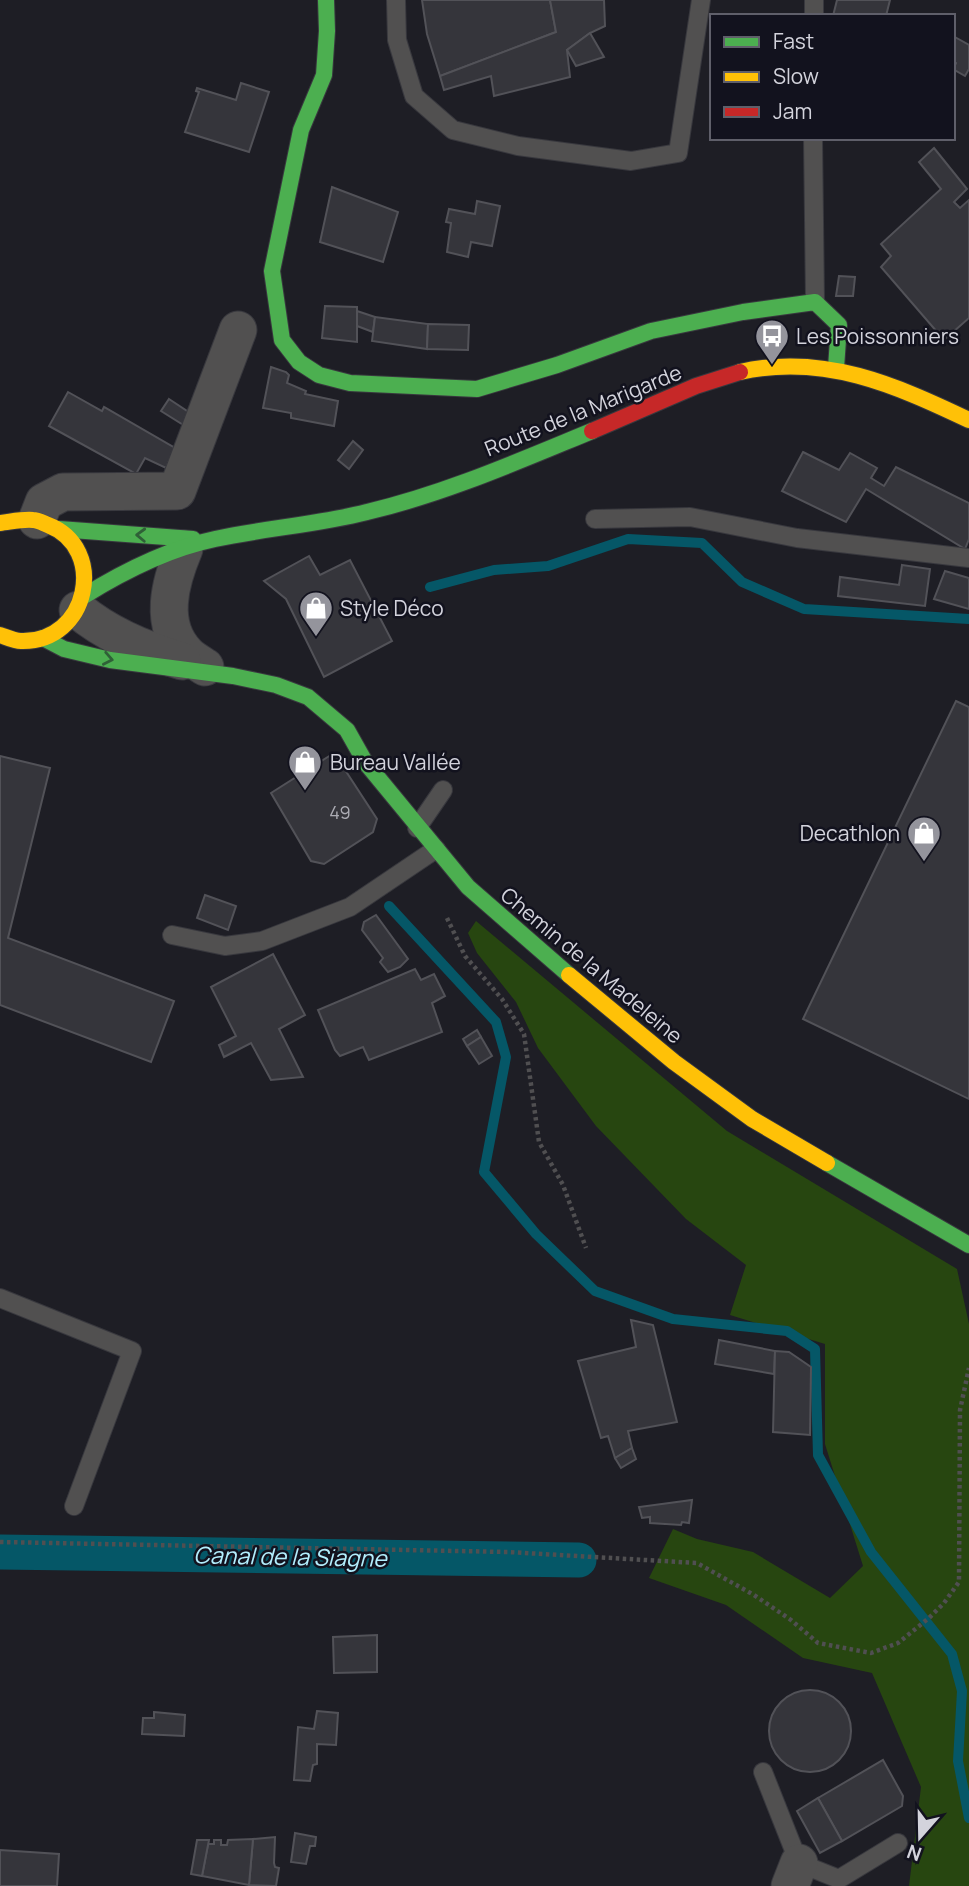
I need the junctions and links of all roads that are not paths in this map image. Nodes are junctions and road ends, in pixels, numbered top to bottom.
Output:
1 (326, 0) edge
2 (396, 0) edge
3 (701, 0) edge
4 (813, 140) edge
5 (815, 302) junction
6 (237, 330) dead end
7 (836, 368) junction
8 (969, 419) edge
9 (0, 510) edge
10 (595, 519) dead end
11 (28, 523) edge
12 (197, 545) junction
13 (969, 558) edge
14 (81, 603) junction
15 (0, 635) edge
16 (43, 638) junction
17 (219, 672) junction
18 (443, 790) dead end
19 (417, 828) junction
20 (436, 849) junction
21 (172, 935) dead end
22 (969, 1245) edge
23 (0, 1298) edge
24 (74, 1506) dead end
25 (763, 1772) dead end
26 (898, 1843) dead end
27 (795, 1875) edge

1 - 5 street
2 - 3 lane
4 - 5 lane
5 - 7 street
6 - 11 street
7 - 8 street, Route de la Marigarde
7 - 12 street, Route de la Marigarde
9 - 11 street, Route de la Marigarde
10 - 13 lane
12 -> 11 street, Route de la Marigarde
11 - 14 street
12 - 14 street, Route de la Marigarde
12 - 17 street
14 - 16 street, Route de la Marigarde
14 - 17 street
15 - 16 street
16 -> 17 street, Chemin de la Madeleine
17 - 19 street, Chemin de la Madeleine
18 - 19 lane
19 - 20 street, Chemin de la Madeleine
20 - 21 lane
20 - 22 street, Chemin de la Madeleine
23 - 24 lane
25 - 27 lane
26 - 27 lane

